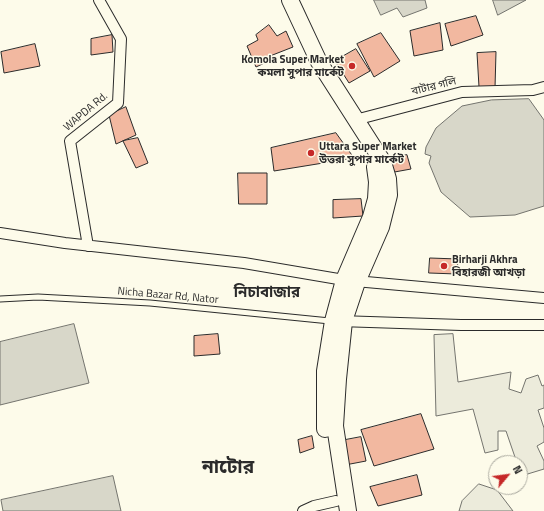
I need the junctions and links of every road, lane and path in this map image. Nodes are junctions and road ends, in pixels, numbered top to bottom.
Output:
1 (99, 0) edge
2 (290, 0) edge
3 (544, 87) edge
4 (355, 120) junction
5 (0, 233) edge
6 (88, 246) junction
7 (350, 281) junction
8 (544, 298) edge
9 (0, 299) edge
10 (338, 321) junction
11 (544, 325) edge
12 (340, 498) edge
13 (303, 511) edge
14 (354, 511) edge

1 - 6 street, WAPDA Rd.
2 - 4 highway
3 - 4 street, বাটার গলি
4 - 7 highway
5 - 6 street
6 - 7 street
7 - 8 street
7 - 10 highway
9 - 10 lane, Nicha Bazar Rd, Nator
10 - 11 street
10 - 12 highway
12 - 13 street
12 - 14 street

